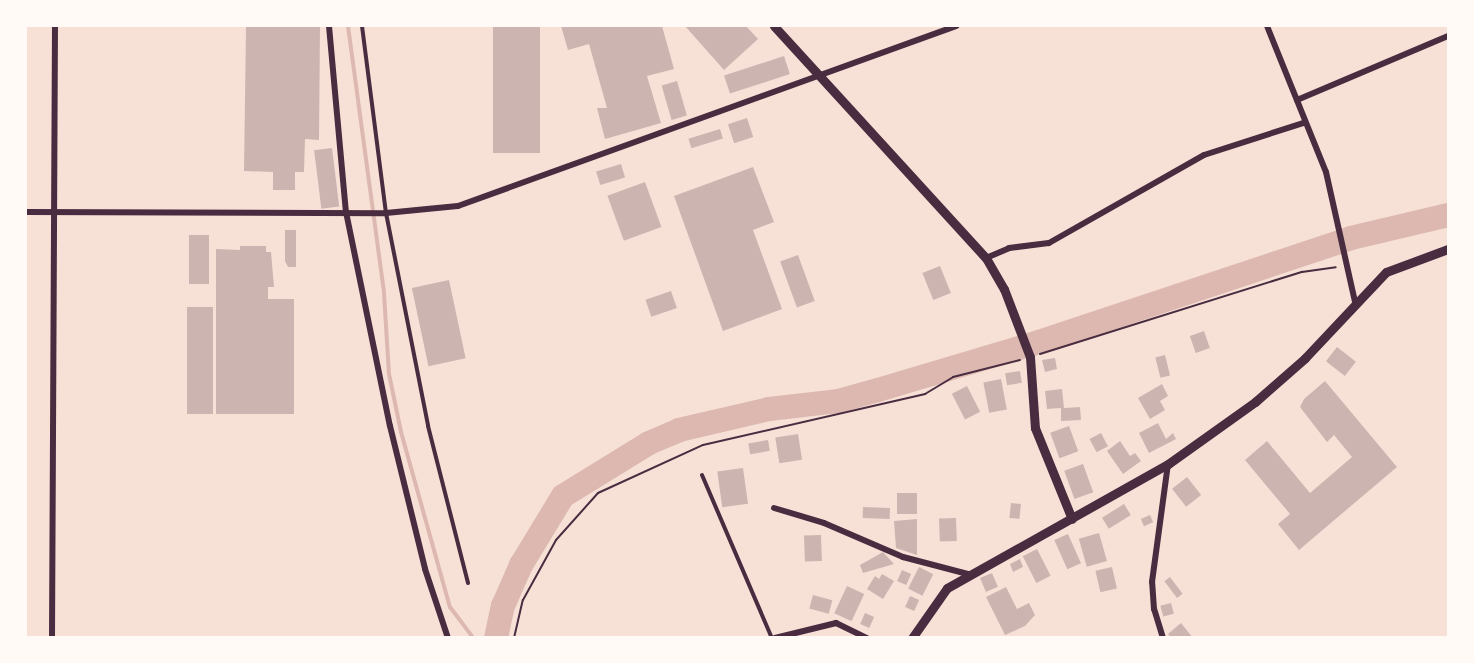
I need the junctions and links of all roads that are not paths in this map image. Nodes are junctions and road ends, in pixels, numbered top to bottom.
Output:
1 (55, 26) edge
2 (329, 26) edge
3 (362, 26) edge
4 (774, 26) edge
5 (956, 26) edge
6 (1267, 26) edge
7 (1449, 36) edge
8 (818, 77) junction
9 (1298, 100) junction
10 (1303, 123) junction
11 (26, 212) edge
12 (349, 212) junction
13 (53, 213) junction
14 (386, 213) junction
15 (1449, 249) edge
16 (986, 258) junction
17 (1355, 302) junction
18 (1168, 464) junction
19 (702, 475) dead end
20 (774, 508) dead end
21 (1072, 519) junction
22 (968, 574) junction
23 (468, 583) dead end
24 (51, 638) edge
25 (447, 638) edge
26 (774, 638) edge
27 (867, 638) edge
28 (912, 638) edge
29 (1163, 638) edge

1 - 13 street
2 - 12 street
3 - 14 lane
4 - 8 street
5 - 8 street
6 - 9 street
7 - 9 street
8 - 14 street
8 - 16 street
9 - 10 street
10 - 16 street
10 - 17 street
11 - 13 street
12 - 13 street
12 - 14 street
12 - 25 street
13 - 24 street
14 - 23 lane
15 - 17 street
16 - 21 street
17 - 18 street
18 - 21 street
18 - 29 street
19 - 26 lane
20 - 22 street
21 - 22 street
22 - 28 street
26 - 27 street

